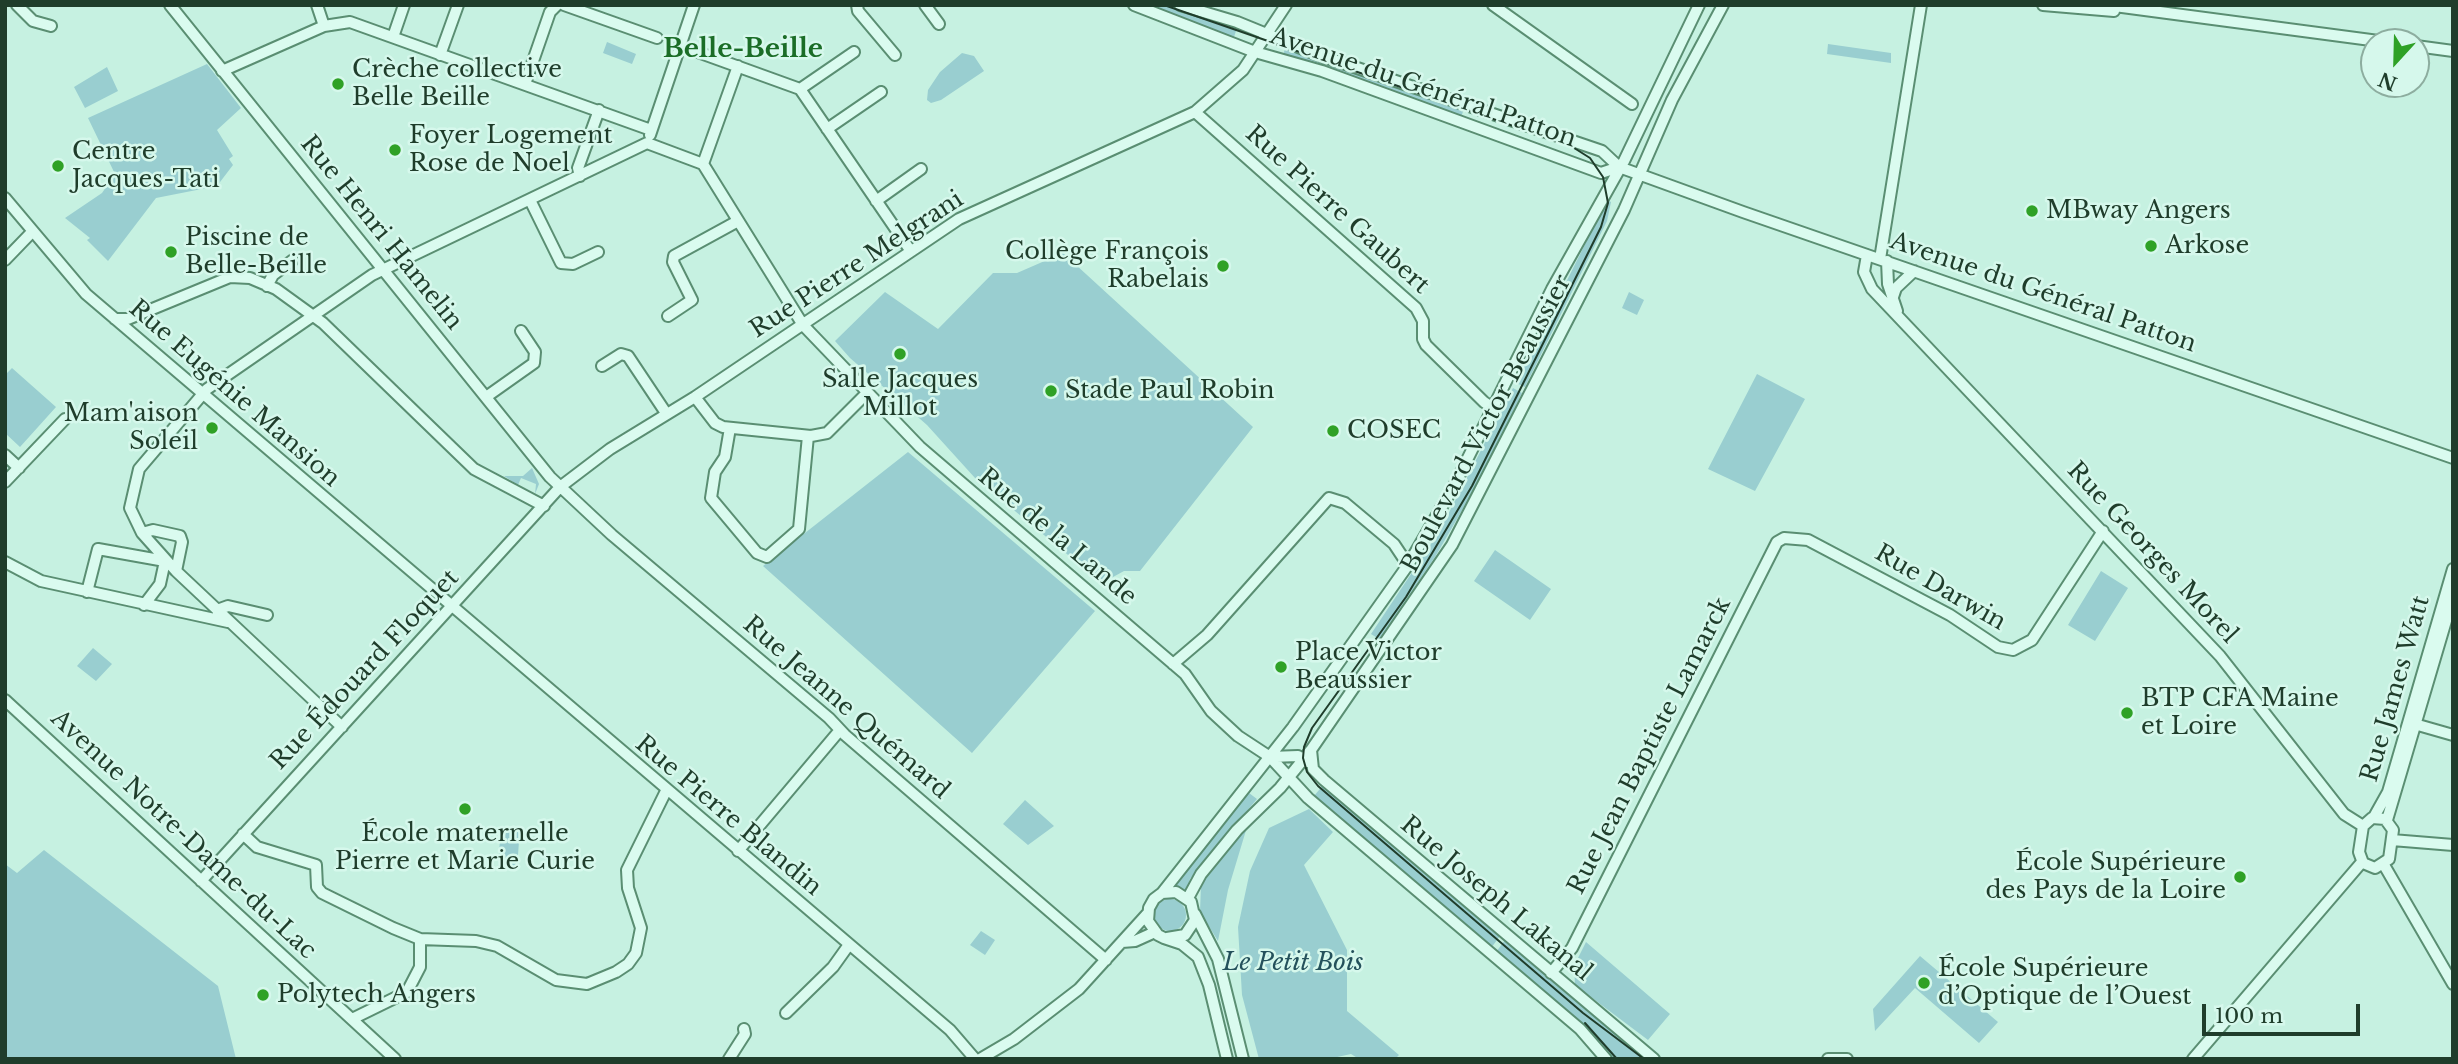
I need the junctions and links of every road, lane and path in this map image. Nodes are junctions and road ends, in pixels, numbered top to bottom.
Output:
1 (17, 5) edge
2 (170, 5) edge
3 (317, 5) edge
4 (404, 5) edge
5 (458, 5) edge
6 (557, 5) edge
7 (564, 5) edge
8 (694, 5) edge
9 (857, 5) edge
10 (925, 5) edge
11 (1134, 5) edge
12 (1180, 5) edge
13 (1286, 5) edge
14 (1493, 5) edge
15 (1699, 5) edge
16 (1723, 5) edge
17 (1921, 5) edge
18 (2043, 5) edge
19 (2107, 5) edge
20 (2189, 17) junction
21 (939, 24) dead end
22 (51, 26) dead end
23 (324, 26) junction
24 (1266, 33) junction
25 (393, 37) junction
26 (657, 38) dead end
27 (2360, 39) edge
28 (681, 46) junction
29 (2430, 48) edge
30 (2453, 51) edge
31 (853, 52) dead end
32 (1255, 52) junction
33 (440, 55) junction
34 (895, 55) dead end
35 (738, 66) junction
36 (222, 71) junction
37 (525, 84) junction
38 (800, 89) junction
39 (881, 92) dead end
40 (1632, 104) dead end
41 (599, 110) junction
42 (1195, 112) junction
43 (827, 129) junction
44 (652, 130) junction
45 (647, 143) junction
46 (703, 164) junction
47 (1619, 167) junction
48 (921, 169) dead end
49 (1639, 174) junction
50 (580, 176) junction
51 (5, 198) edge
52 (530, 200) junction
53 (876, 201) junction
54 (738, 221) junction
55 (32, 232) junction
56 (910, 250) junction
57 (598, 252) dead end
58 (1867, 255) junction
59 (5, 260) edge
60 (293, 260) dead end
61 (1883, 260) junction
62 (383, 269) junction
63 (1914, 271) junction
64 (1888, 284) junction
65 (267, 286) junction
66 (1871, 289) junction
67 (1892, 300) junction
68 (313, 316) junction
69 (668, 316) dead end
70 (1900, 317) junction
71 (114, 319) junction
72 (803, 325) junction
73 (521, 331) dead end
74 (602, 366) dead end
75 (867, 393) junction
76 (202, 394) junction
77 (486, 397) junction
78 (695, 397) junction
79 (1493, 408) junction
80 (666, 413) junction
81 (65, 419) dead end
82 (730, 428) junction
83 (808, 436) junction
84 (5, 455) edge
85 (2453, 458) edge
86 (19, 468) junction
87 (5, 482) edge
88 (560, 487) junction
89 (544, 506) junction
90 (2103, 531) junction
91 (142, 533) junction
92 (1784, 538) joint
93 (1394, 544) junction
94 (1419, 545) junction
95 (165, 561) junction
96 (5, 562) edge
97 (1408, 565) junction
98 (2453, 569) edge
99 (176, 571) junction
100 (2450, 585) edge
101 (87, 592) junction
102 (2453, 597) edge
103 (144, 605) junction
104 (451, 607) junction
105 (217, 610) junction
106 (267, 615) dead end
107 (229, 622) junction
108 (1173, 664) junction
109 (5, 700) edge
110 (2412, 723) junction
111 (342, 727) junction
112 (840, 730) junction
113 (2453, 735) edge
114 (1307, 754) junction
115 (1270, 757) junction
116 (1287, 778) junction
117 (667, 789) junction
118 (2374, 817) junction
119 (2387, 820) junction
120 (2363, 826) junction
121 (243, 834) junction
122 (2392, 839) junction
123 (2453, 845) edge
124 (738, 851) junction
125 (2362, 862) junction
126 (2384, 865) junction
127 (201, 881) junction
128 (1162, 893) junction
129 (1188, 898) junction
130 (1148, 913) junction
131 (1195, 914) junction
132 (1155, 932) junction
133 (420, 939) junction
134 (1167, 939) junction
135 (1122, 942) junction
136 (848, 946) junction
137 (1106, 960) junction
138 (1551, 973) junction
139 (2453, 984) edge
140 (786, 1013) dead end
141 (352, 1019) junction
142 (744, 1028) dead end
143 (395, 1059) edge
144 (729, 1059) edge
145 (975, 1059) edge
146 (980, 1059) edge
147 (1227, 1059) edge
148 (1243, 1059) edge
149 (1606, 1059) edge
150 (1654, 1059) edge
151 (1828, 1059) edge
152 (1847, 1059) edge
153 (2193, 1059) edge

1 - 22 street
2 - 36 street, Rue Henri Hamelin
3 - 23 street
4 - 25 street
5 - 33 street
6 - 37 street
7 - 26 street
8 - 28 street
9 - 34 street
10 - 21 street
11 - 32 street, Avenue du Général Patton
12 - 24 street, Avenue du Général Patton
13 - 24 street, Rue Pierre Melgrani
14 - 40 street
15 - 47 street, Boulevard Victor Beaussier
16 - 49 street, Boulevard Victor Beaussier
17 - 61 street, Rue Georges Morel
18 - 20 street
19 - 20 street
20 - 27 street
23 - 25 street
23 - 36 street
24 - 32 street, Rue Pierre Melgrani
24 - 47 street, Avenue du Général Patton
25 - 33 street
28 - 35 street
28 - 44 street
29 - 30 street
31 - 38 street
32 - 42 street, Rue Pierre Melgrani
32 - 47 street, Avenue du Général Patton
33 - 37 street
35 - 38 street
35 - 46 street
36 - 62 street, Rue Henri Hamelin
37 - 41 street
38 - 43 street
39 - 43 street
41 - 44 street
41 - 50 street
42 - 56 street, Rue Pierre Melgrani
42 - 79 street, Rue Pierre Gaubert
43 - 53 street
44 - 45 street
45 - 46 street
45 - 50 street
46 - 54 street, Rue de la Lande
47 - 49 street, Avenue du Général Patton
47 - 79 street, Boulevard Victor Beaussier
48 - 53 street
49 - 58 street, Avenue du Général Patton
49 - 114 street, Boulevard Victor Beaussier
50 - 52 street
51 - 55 street, Rue Eugénie Mansion
52 - 57 street
52 - 62 street
53 - 56 street
54 - 69 street
54 - 72 street, Rue de la Lande
55 - 59 street
55 - 71 street, Rue Eugénie Mansion
56 - 72 street, Rue Pierre Melgrani
58 - 61 street, Avenue du Général Patton
58 - 66 street
60 - 65 street
61 - 63 street, Avenue du Général Patton
61 - 64 street, Rue Georges Morel
62 - 68 street
62 - 77 street, Rue Henri Hamelin
63 - 67 street
63 - 85 street, Avenue du Général Patton
64 - 66 street
64 - 67 street, Rue Georges Morel
65 - 68 street
65 - 71 street
66 - 70 street, Rue Georges Morel
67 - 70 street, Rue Georges Morel
68 - 76 street
68 - 89 street
70 - 90 street, Rue Georges Morel
71 - 76 street, Rue Eugénie Mansion
72 - 75 street, Rue de la Lande
72 - 78 street, Rue Pierre Melgrani
73 - 77 street
74 - 80 street
75 - 83 street
75 - 108 street, Rue de la Lande
76 - 91 street
76 - 104 street, Rue Eugénie Mansion
77 - 88 street, Rue Henri Hamelin
78 - 80 street, Rue Pierre Melgrani
78 - 82 street
79 - 94 street, Boulevard Victor Beaussier
80 - 88 street, Rue Pierre Melgrani
81 - 86 street
82 - 83 street
82 - 83 street
84 - 86 street
86 - 87 street
88 - 89 street, Rue Édouard Floquet
88 - 112 street, Rue Jeanne Quémard
89 - 104 street, Rue Édouard Floquet
90 - 92 street, Rue Darwin
90 - 120 street, Rue Georges Morel
91 - 95 street
91 - 99 street
92 - 138 street, Rue Jean Baptiste Lamarck
93 - 94 street
93 - 97 street
93 - 108 street
94 - 97 street, Boulevard Victor Beaussier
95 - 99 street
95 - 101 street
95 - 103 street
96 - 101 street
97 - 115 street, Boulevard Victor Beaussier
98 - 100 street, Rue James Watt
99 - 105 street
100 - 110 street, Rue James Watt
101 - 103 street
102 - 110 street, Rue James Watt
103 - 107 street
104 - 111 street, Rue Édouard Floquet
104 - 117 street, Rue Pierre Blandin
105 - 106 street
105 - 107 street
107 - 111 street
108 - 115 street, Rue de la Lande
109 - 127 street, Avenue Notre-Dame-du-Lac
110 - 113 street
110 - 118 street, Rue James Watt
110 - 119 street, Rue James Watt
111 - 121 street, Rue Édouard Floquet
112 - 124 street
112 - 137 street, Rue Jeanne Quémard
114 - 115 street
114 - 116 street, Boulevard Victor Beaussier
114 - 138 street, Rue Joseph Lakanal
115 - 116 street, Rue de la Lande
115 - 128 street, Boulevard Victor Beaussier
116 - 129 street, Boulevard Victor Beaussier
116 - 149 street, Rue Joseph Lakanal
117 - 124 street, Rue Pierre Blandin
117 - 133 street
118 - 119 street
118 - 120 street
119 - 122 street
120 - 125 street
121 - 127 street, Rue Édouard Floquet
121 - 133 street
122 - 123 street
122 - 126 street
124 - 136 street, Rue Pierre Blandin
125 - 126 street
125 - 153 street
126 - 139 street
127 - 141 street, Avenue Notre-Dame-du-Lac
128 - 129 street
128 - 130 street
129 - 131 street
130 - 132 street
130 - 135 street
131 - 134 street
131 - 148 street
132 - 134 street
132 - 135 street
133 - 141 street
134 - 147 street
135 - 137 street
136 - 140 street
136 - 145 street, Rue Pierre Blandin
137 - 146 street
138 - 150 street, Rue Joseph Lakanal
141 - 143 street, Avenue Notre-Dame-du-Lac
142 - 144 street
151 - 152 street

